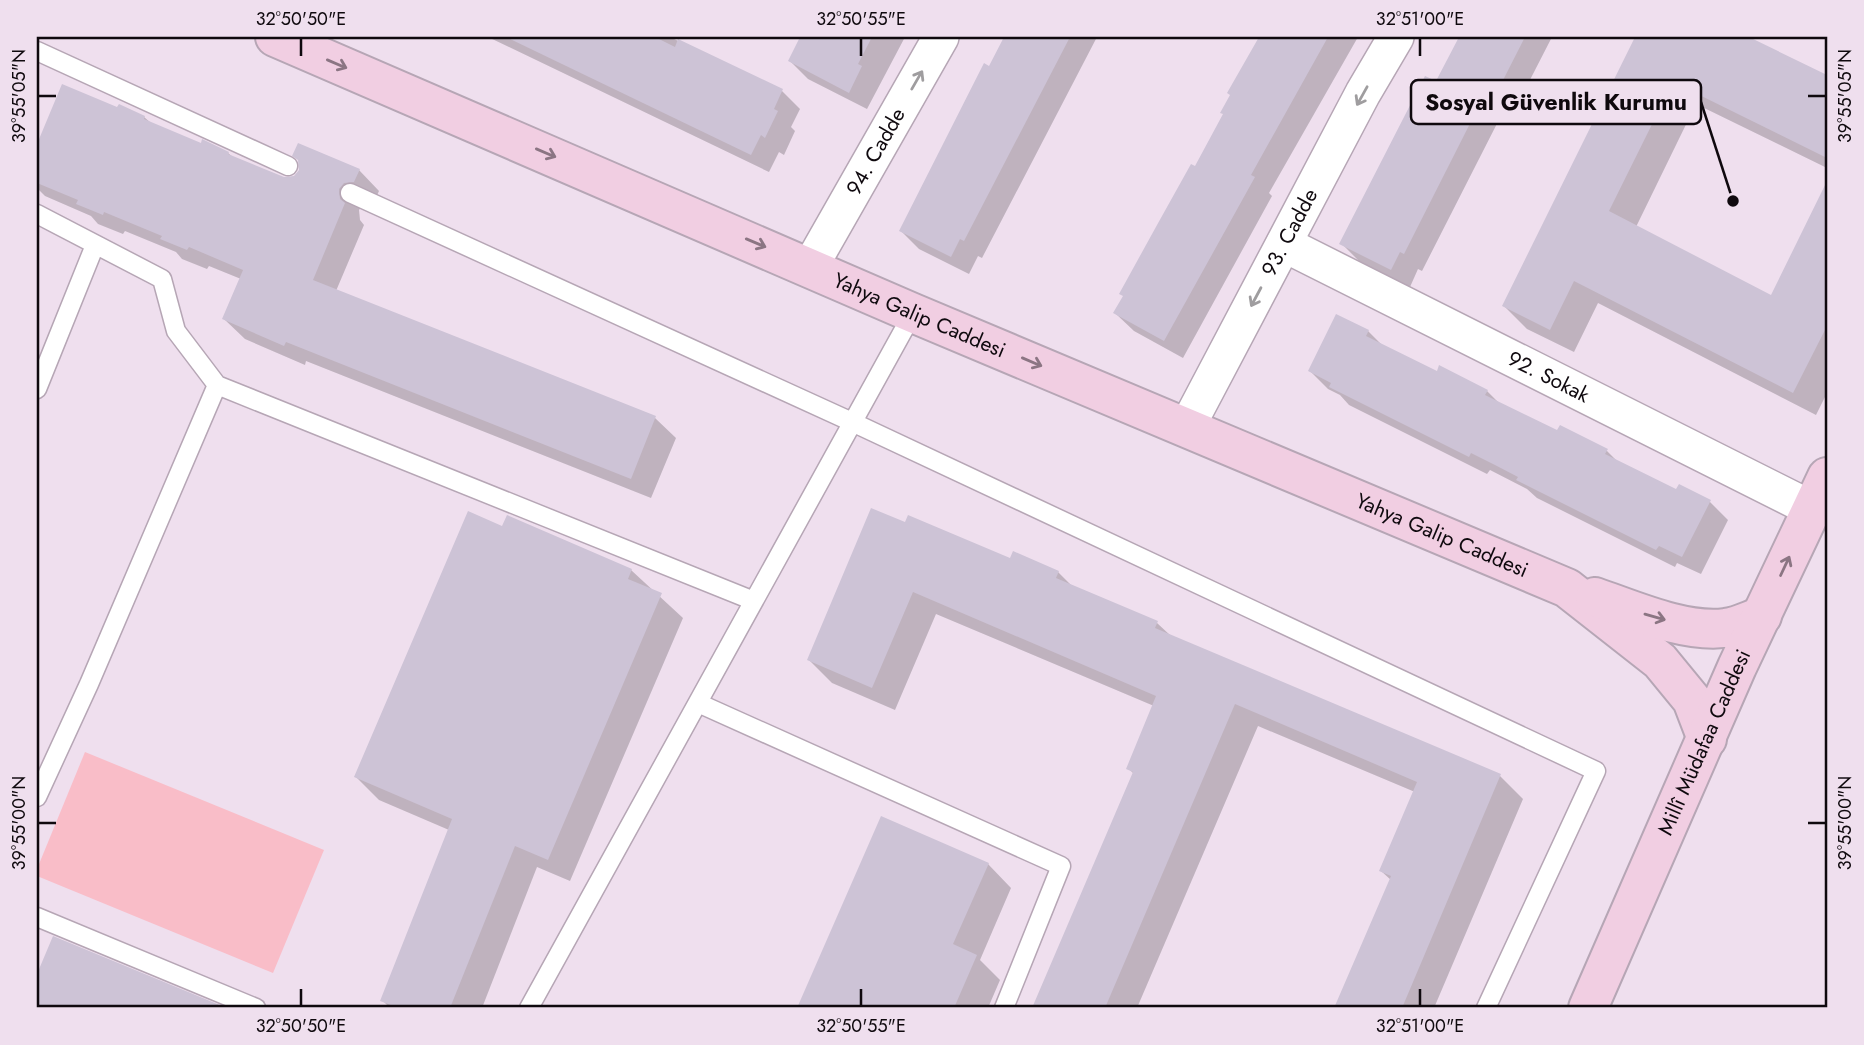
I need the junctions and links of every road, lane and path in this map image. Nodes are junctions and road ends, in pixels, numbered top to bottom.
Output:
1 (275, 37) edge
2 (941, 37) edge
3 (1395, 37) edge
4 (37, 51) edge
5 (288, 166) dead end
6 (349, 193) dead end
7 (37, 214) edge
8 (1284, 244) junction
9 (95, 245) junction
10 (810, 267) junction
11 (913, 313) junction
12 (217, 385) junction
13 (37, 389) edge
14 (852, 422) junction
15 (1187, 427) junction
16 (1820, 493) edge
17 (1567, 588) junction
18 (754, 601) junction
19 (1762, 616) junction
20 (698, 703) junction
21 (1707, 739) junction
22 (37, 797) edge
23 (37, 918) edge
24 (1598, 1006) edge
25 (256, 1008) edge
26 (529, 1008) edge
27 (1004, 1008) edge
28 (1486, 1008) edge

1 -> 10 street, Yahya Galip Caddesi
10 -> 2 street, 94. Cadde
3 -> 8 street, 93. Cadde
4 - 5 lane
6 - 14 lane
7 - 9 lane
8 -> 15 street, 93. Cadde
8 - 16 street, 92. Sokak
9 - 12 lane
9 - 13 lane
10 - 11 street, Yahya Galip Caddesi
11 - 14 lane
11 -> 15 street, Yahya Galip Caddesi
12 - 18 lane
12 - 22 lane
14 - 18 lane
14 - 28 lane
15 - 17 street, Yahya Galip Caddesi
19 -> 16 street, Millî Müdafaa Caddesi
17 -> 19 street, Yahya Galip Caddesi
17 - 21 street, Yahya Galip Caddesi
18 - 20 lane
19 - 21 street, Millî Müdafaa Caddesi
20 - 26 lane
20 - 27 lane
21 - 24 street, Millî Müdafaa Caddesi
23 - 25 lane

